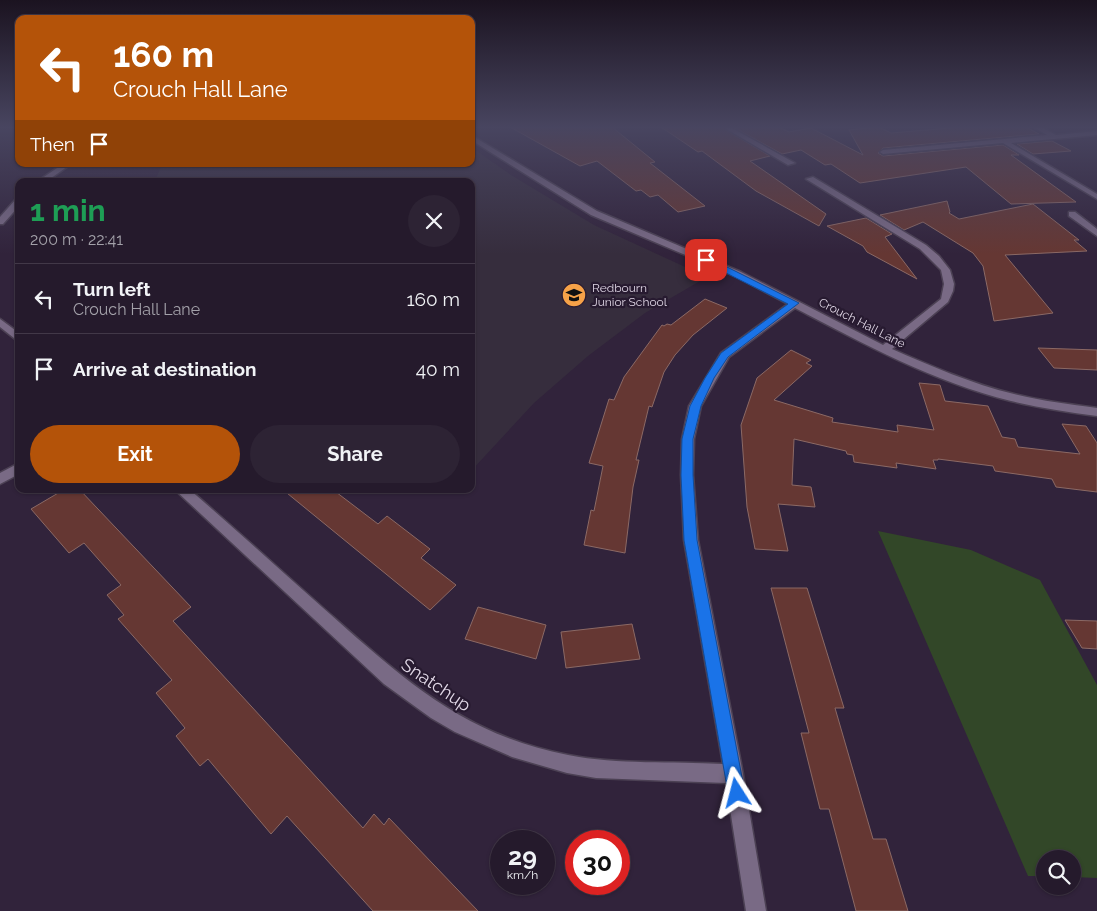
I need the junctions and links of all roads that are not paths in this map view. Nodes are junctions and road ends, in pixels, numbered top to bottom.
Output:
1 (59, 170) edge
2 (524, 170) edge
3 (1051, 170) edge
4 (46, 178) edge
5 (810, 179) dead end
6 (1097, 197) edge
7 (15, 204) edge
8 (1072, 214) dead end
9 (3, 215) edge
10 (0, 222) edge
11 (1096, 230) edge
12 (795, 303) junction
13 (0, 322) edge
14 (15, 335) edge
15 (884, 350) junction
16 (1097, 412) edge
17 (15, 470) edge
18 (0, 479) edge
19 (185, 493) edge
20 (734, 774) junction
21 (756, 911) edge

1 - 4 street
2 - 12 street, Crouch Hall Lane
3 - 6 street
5 - 15 street
7 - 9 street
8 - 11 street
9 - 10 street
12 - 15 street, Crouch Hall Lane
12 - 20 street
13 - 14 street
15 - 16 street, Crouch Hall Lane
17 - 18 street
19 - 20 street, Snatchup
20 - 21 street

